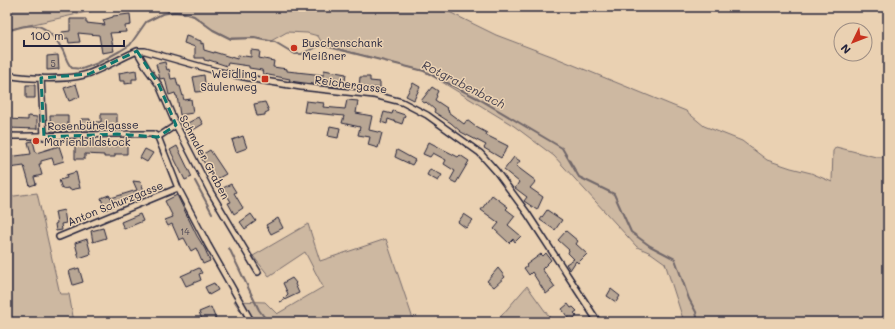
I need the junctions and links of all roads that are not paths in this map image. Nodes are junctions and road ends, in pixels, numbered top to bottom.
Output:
1 (137, 51) junction
2 (7, 75) edge
3 (41, 78) junction
4 (176, 125) junction
5 (7, 136) edge
6 (44, 137) junction
7 (158, 137) junction
8 (178, 188) junction
9 (58, 237) dead end
10 (258, 272) dead end
11 (251, 321) dead end
12 (598, 322) edge

1 - 3 street
1 - 4 street, Schmaler Graben
1 - 12 street, Reichergasse
2 - 3 street
3 - 6 street
4 - 7 street
4 - 10 street, Schmaler Graben
5 - 6 street, Rosenbühelgasse
6 - 7 street, Rosenbühelgasse
7 - 8 street
8 - 9 street, Anton Schurzgasse
8 - 11 street

